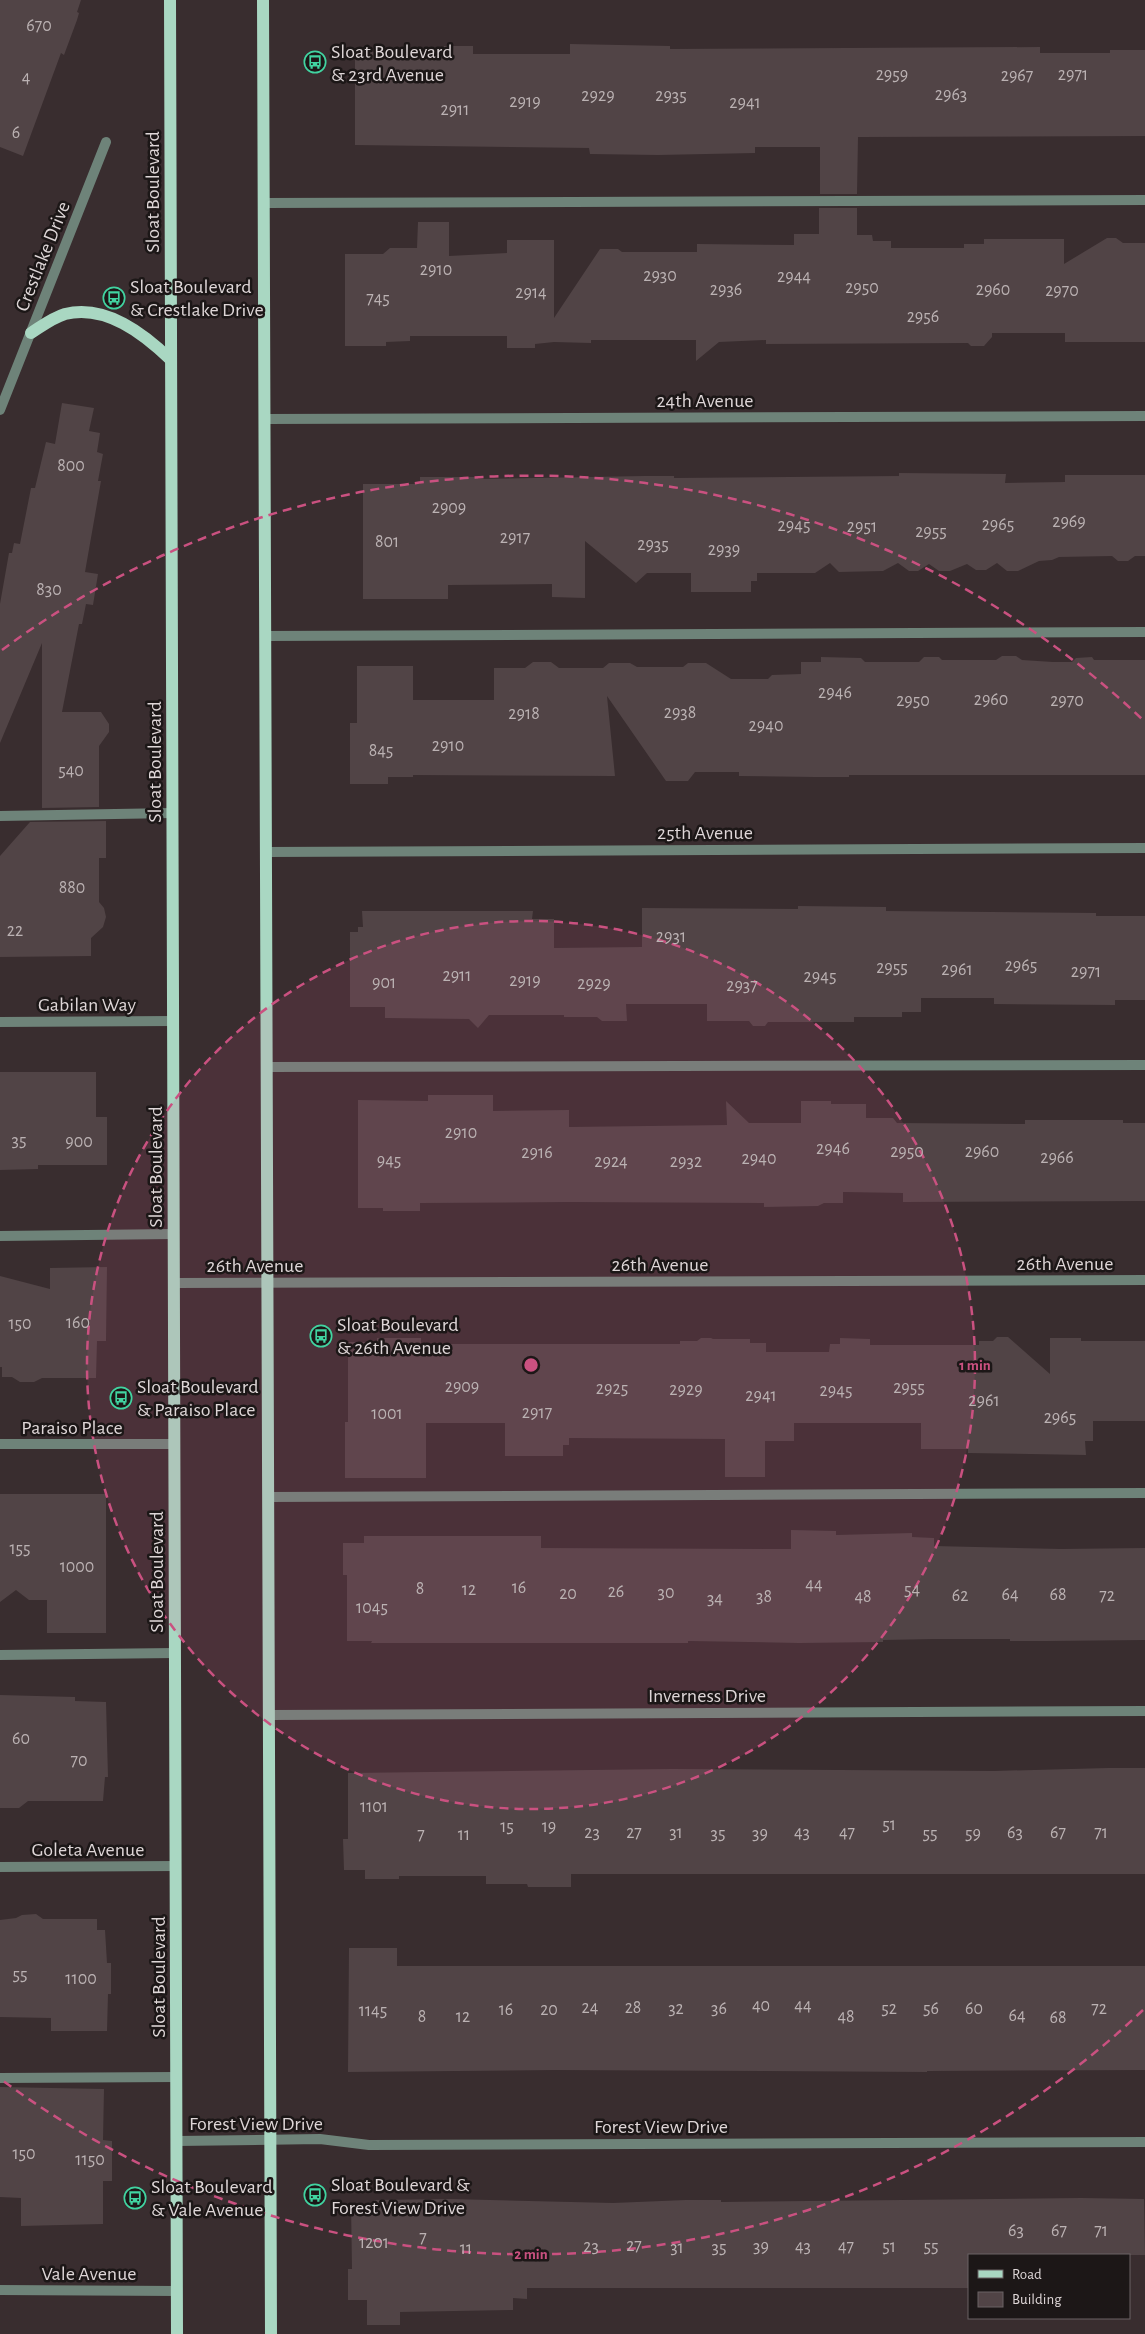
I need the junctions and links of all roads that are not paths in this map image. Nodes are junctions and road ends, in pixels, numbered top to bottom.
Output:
1 (170, 0) edge
2 (263, 0) edge
3 (106, 142) dead end
4 (1145, 200) edge
5 (264, 203) junction
6 (31, 333) junction
7 (171, 360) junction
8 (0, 410) edge
9 (1145, 416) edge
10 (265, 420) junction
11 (1145, 632) edge
12 (266, 636) junction
13 (173, 813) junction
14 (0, 816) edge
15 (1145, 848) edge
16 (266, 852) junction
17 (173, 1021) junction
18 (0, 1022) edge
19 (1145, 1065) edge
20 (267, 1067) junction
21 (174, 1234) junction
22 (0, 1236) edge
23 (1145, 1280) edge
24 (174, 1283) junction
25 (268, 1283) junction
26 (0, 1444) edge
27 (174, 1444) junction
28 (1145, 1493) edge
29 (269, 1497) junction
30 (175, 1653) junction
31 (0, 1655) edge
32 (1145, 1711) edge
33 (269, 1715) junction
34 (176, 1866) junction
35 (0, 1867) edge
36 (176, 2077) junction
37 (0, 2078) edge
38 (177, 2140) junction
39 (271, 2140) junction
40 (1145, 2142) edge
41 (0, 2290) edge
42 (177, 2291) junction
43 (177, 2334) edge
44 (271, 2334) edge

1 - 7 main road, Sloat Boulevard
2 - 5 main road
3 - 6 street, Crestlake Drive
4 - 5 street
5 - 10 main road
6 - 7 main road
6 - 8 street, Crestlake Drive
7 - 13 main road, Sloat Boulevard
9 - 10 street, 24th Avenue
10 - 12 main road
11 - 12 street
12 - 16 main road
13 - 14 street
13 - 17 main road, Sloat Boulevard
15 - 16 street, 25th Avenue
16 - 20 main road
17 - 18 street, Gabilan Way
17 - 21 main road, Sloat Boulevard
19 - 20 street
20 - 25 main road
21 - 22 street
21 - 24 main road, Sloat Boulevard
23 - 25 street, 26th Avenue
24 - 25 street, 26th Avenue
24 - 27 main road, Sloat Boulevard
25 - 29 main road
26 - 27 street, Paraiso Place
27 - 30 main road, Sloat Boulevard
28 - 29 street
29 - 33 main road
30 - 31 street
30 - 34 main road, Sloat Boulevard
32 - 33 street, Inverness Drive
33 - 39 main road
34 - 35 street, Goleta Avenue
34 - 36 main road, Sloat Boulevard
36 - 37 street
36 - 38 main road, Sloat Boulevard
38 - 39 street, Forest View Drive
38 - 42 main road, Sloat Boulevard
39 - 40 street, Forest View Drive
39 - 44 main road
41 - 42 street, Vale Avenue
42 - 43 main road, Sloat Boulevard

